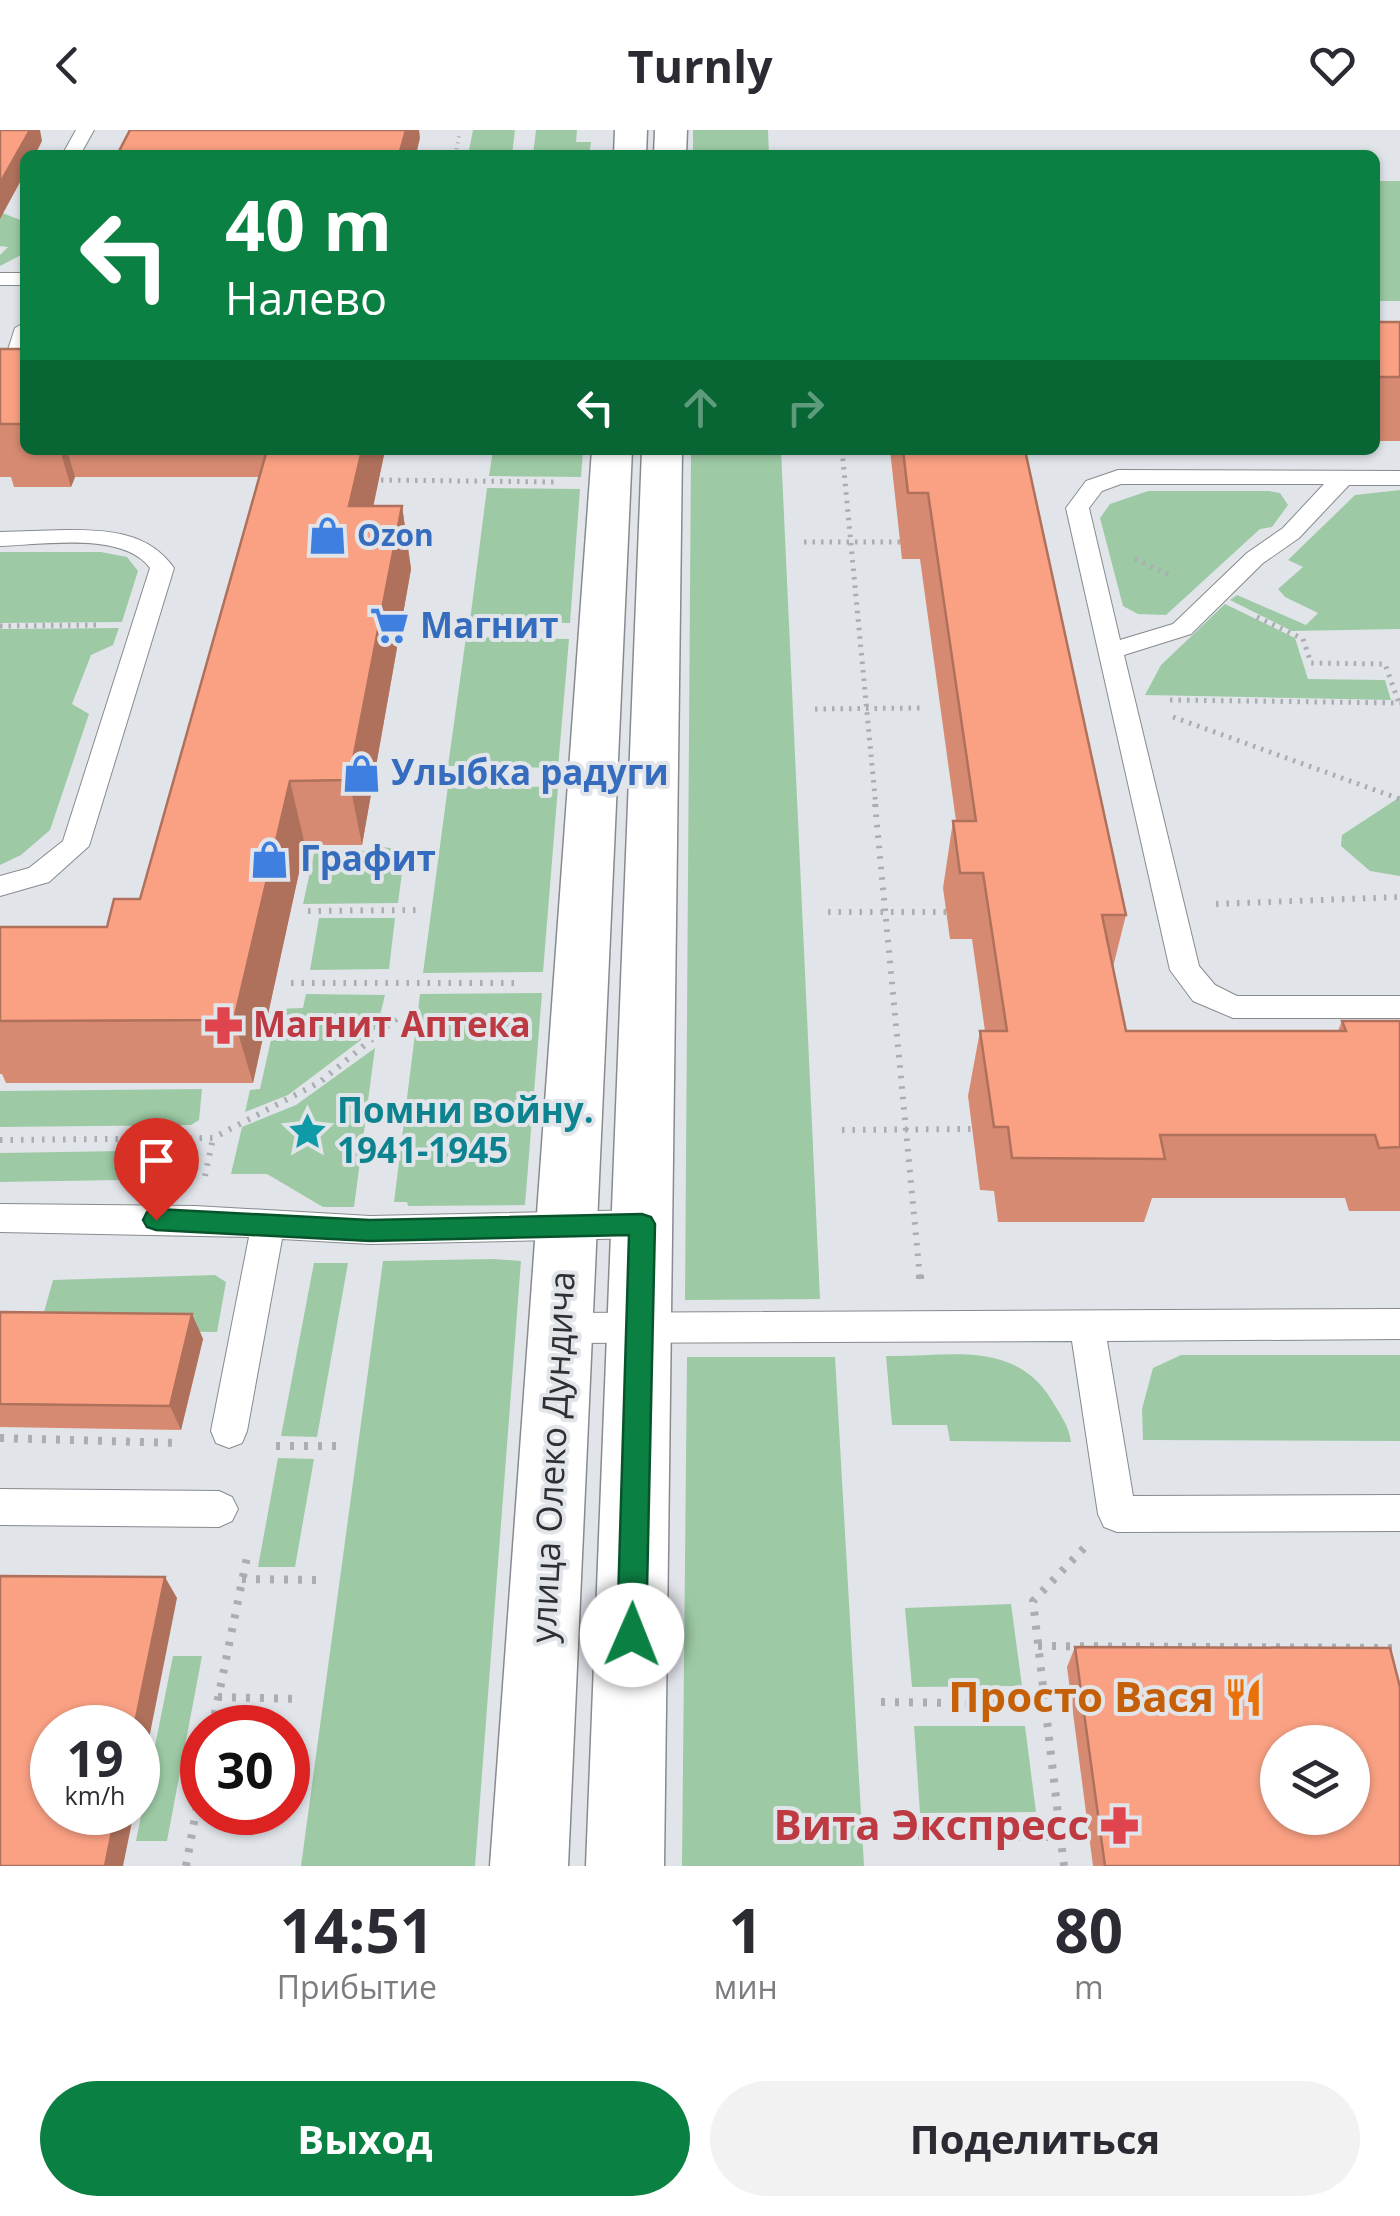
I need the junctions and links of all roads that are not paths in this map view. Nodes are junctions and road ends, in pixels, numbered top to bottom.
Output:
1 (20, 328) edge
2 (12, 368) edge
3 (662, 455) edge
4 (1115, 464) edge
5 (611, 466) edge
6 (1343, 478) junction
7 (1400, 478) edge
8 (0, 539) edge
9 (1113, 650) junction
10 (0, 886) edge
11 (1400, 1008) edge
12 (0, 1218) edge
13 (642, 1224) junction
14 (268, 1226) junction
15 (566, 1228) junction
16 (1400, 1324) edge
17 (640, 1326) junction
18 (1087, 1326) junction
19 (561, 1328) junction
20 (229, 1431) dead end
21 (0, 1508) edge
22 (218, 1509) dead end
23 (1400, 1515) edge
24 (529, 1866) edge
25 (625, 1866) edge

1 - 2 lane
3 - 13 street
4 - 6 lane
4 - 9 lane
5 - 15 street, улица Олеко Дундича
6 - 7 lane
6 - 9 lane
8 - 10 lane
9 - 11 lane
12 - 14 lane
13 - 15 lane
13 - 17 street
14 - 15 lane
14 - 20 lane
15 - 19 street, улица Олеко Дундича
16 - 18 lane
17 - 18 lane
17 - 19 lane
17 - 25 street
18 - 23 lane
19 - 24 street, улица Олеко Дундича
21 - 22 lane

